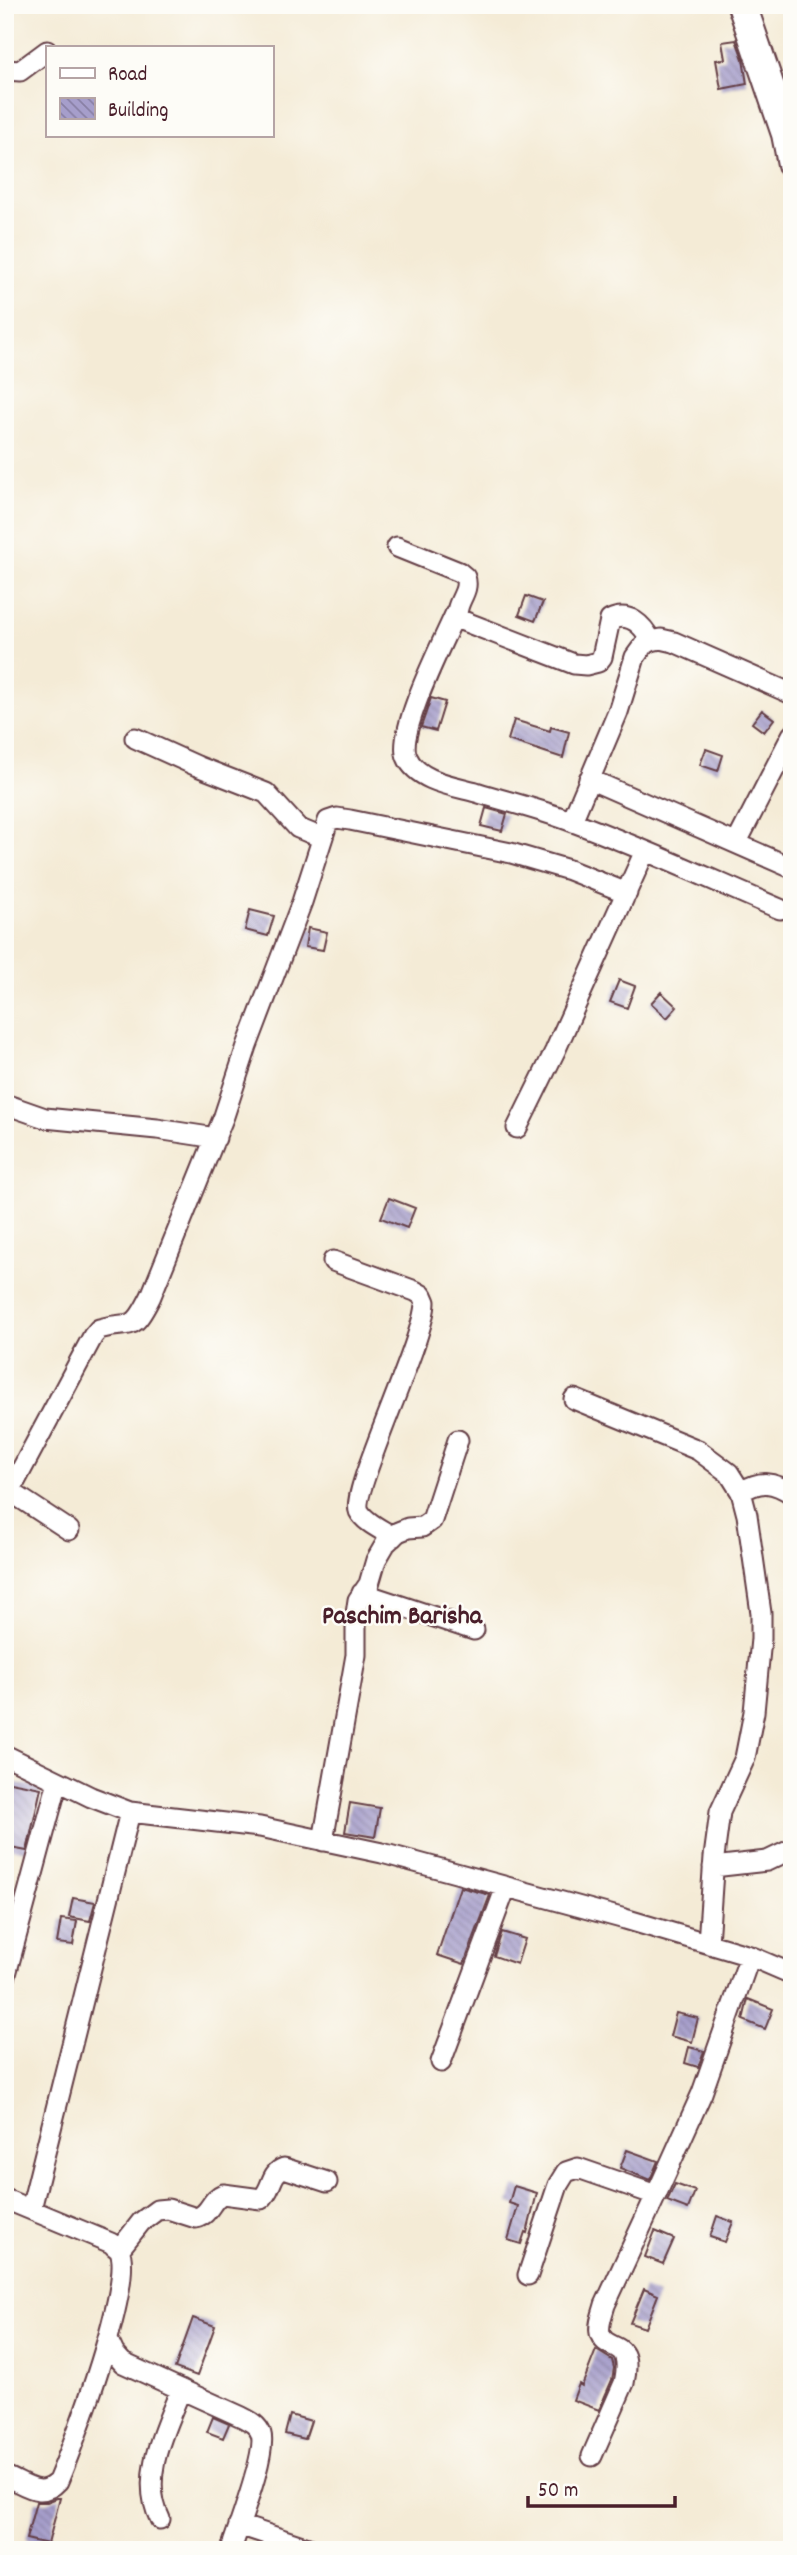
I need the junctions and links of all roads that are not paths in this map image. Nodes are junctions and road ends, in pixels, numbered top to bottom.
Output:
1 (742, 5) edge
2 (46, 52) edge
3 (5, 70) edge
4 (792, 164) edge
5 (397, 547) dead end
6 (456, 612) junction
7 (650, 641) junction
8 (792, 694) edge
9 (792, 735) edge
10 (135, 738) dead end
11 (589, 779) junction
12 (572, 821) junction
13 (322, 838) junction
14 (737, 842) junction
15 (645, 851) junction
16 (792, 868) edge
17 (627, 893) junction
18 (780, 909) dead end
19 (5, 1104) edge
20 (517, 1128) dead end
21 (216, 1138) junction
22 (333, 1261) dead end
23 (574, 1399) dead end
24 (458, 1440) dead end
25 (8, 1490) edge
26 (741, 1492) junction
27 (792, 1494) edge
28 (69, 1530) dead end
29 (393, 1537) junction
30 (362, 1593) junction
31 (474, 1630) dead end
32 (5, 1755) edge
33 (58, 1781) junction
34 (130, 1812) junction
35 (323, 1841) junction
36 (792, 1849) edge
37 (713, 1867) junction
38 (506, 1887) junction
39 (708, 1943) junction
40 (750, 1956) junction
41 (792, 1974) edge
42 (5, 1978) edge
43 (441, 2062) dead end
44 (327, 2182) dead end
45 (656, 2195) junction
46 (5, 2199) edge
47 (32, 2209) junction
48 (119, 2250) junction
49 (528, 2275) dead end
50 (108, 2340) junction
51 (181, 2389) junction
52 (593, 2456) dead end
53 (5, 2476) edge
54 (160, 2519) dead end
55 (239, 2525) junction
56 (231, 2550) edge
57 (314, 2550) edge

1 - 4 street
2 - 3 street
5 - 6 street
6 - 7 street
6 - 12 street
7 - 8 street
7 - 11 street
9 - 14 street
10 - 13 street
11 - 12 street
11 - 14 street
12 - 15 street
13 - 17 street
13 - 21 street
14 - 16 street
15 - 17 street
15 - 18 street
17 - 20 street
19 - 21 street
21 - 25 street
22 - 29 street
23 - 26 street
24 - 29 street
25 - 28 street
26 - 27 street
26 - 37 street
29 - 30 street
30 - 31 street
30 - 35 street
32 - 33 street
33 - 34 street
33 - 42 street
34 - 35 street
34 - 47 street
35 - 38 street
36 - 37 street
37 - 39 street
38 - 39 street
38 - 43 street
39 - 40 street
40 - 41 street
40 - 45 street
44 - 48 street
45 - 49 street
45 - 52 street
46 - 47 street
47 - 48 street
48 - 50 street
50 - 51 street
50 - 53 street
51 - 54 street
51 - 55 street
55 - 56 street
55 - 57 street

